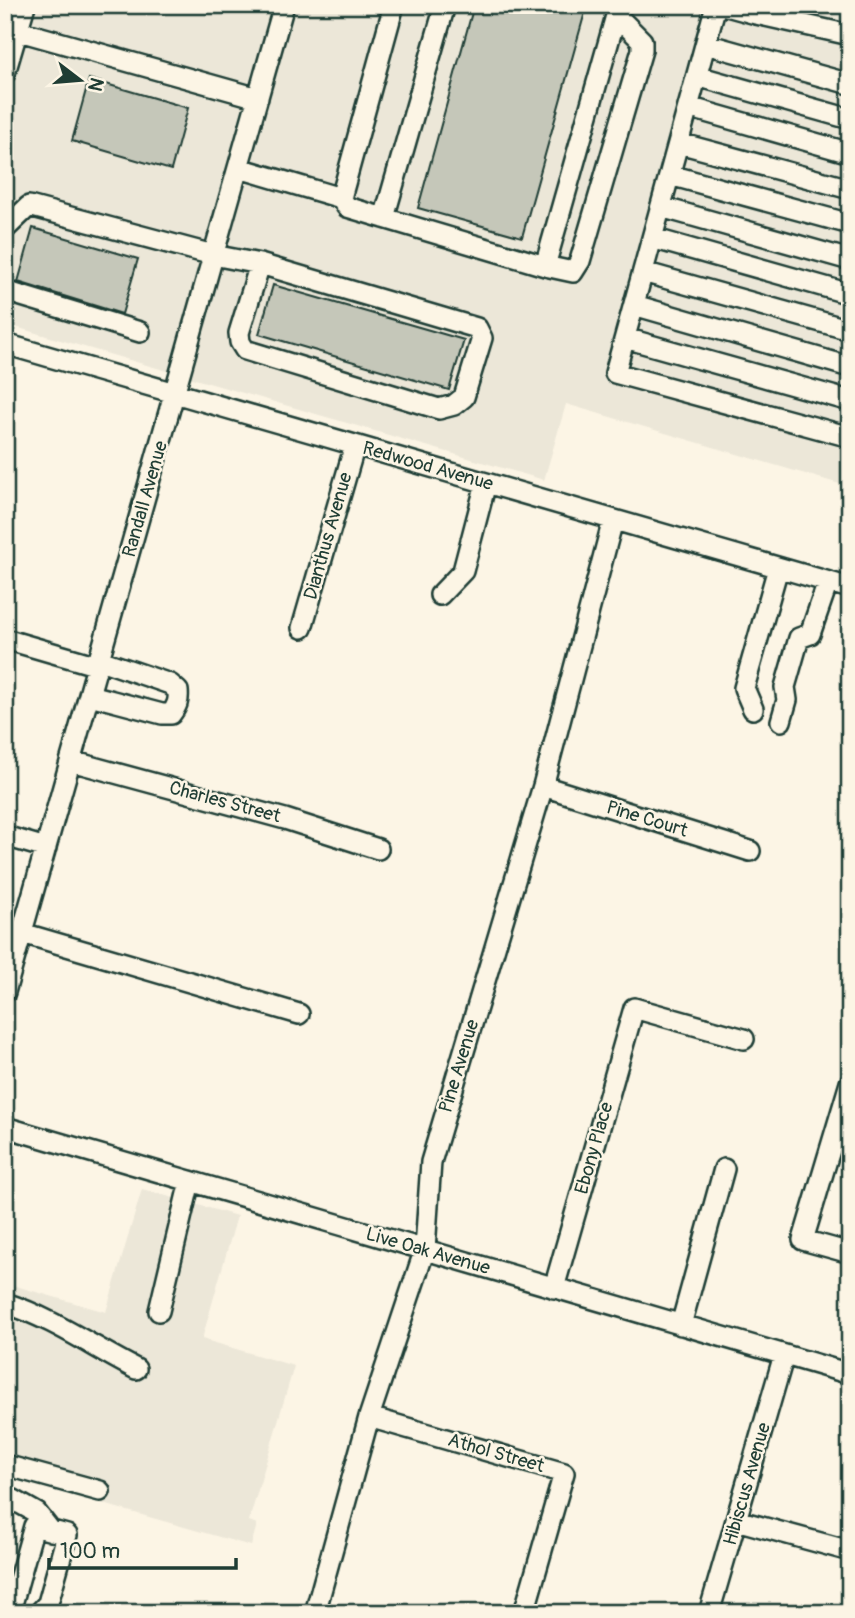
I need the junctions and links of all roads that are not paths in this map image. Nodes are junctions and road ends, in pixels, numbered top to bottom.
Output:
1 (25, 5) edge
2 (284, 5) edge
3 (394, 5) edge
4 (440, 5) edge
5 (716, 5) edge
6 (723, 5) edge
7 (618, 10) edge
8 (757, 10) edge
9 (11, 28) edge
10 (850, 35) edge
11 (706, 44) junction
12 (5, 73) edge
13 (697, 76) junction
14 (850, 84) edge
15 (258, 98) junction
16 (688, 107) junction
17 (850, 119) edge
18 (679, 143) junction
19 (850, 153) edge
20 (239, 168) junction
21 (670, 175) junction
22 (850, 189) edge
23 (341, 198) junction
24 (661, 208) junction
25 (384, 218) junction
26 (850, 224) edge
27 (5, 229) edge
28 (652, 238) junction
29 (213, 255) junction
30 (850, 260) edge
31 (260, 264) junction
32 (545, 266) junction
33 (643, 272) junction
34 (5, 291) edge
35 (850, 294) edge
36 (634, 306) junction
37 (850, 330) edge
38 (140, 331) dead end
39 (625, 338) junction
40 (5, 344) edge
41 (850, 367) edge
42 (174, 393) junction
43 (850, 401) edge
44 (850, 437) edge
45 (355, 445) junction
46 (486, 483) junction
47 (613, 520) junction
48 (778, 568) junction
49 (828, 582) junction
50 (850, 588) edge
51 (440, 595) dead end
52 (302, 628) dead end
53 (5, 639) edge
54 (99, 663) junction
55 (90, 695) junction
56 (753, 709) dead end
57 (781, 721) dead end
58 (71, 761) junction
59 (543, 786) junction
60 (5, 836) edge
61 (46, 848) junction
62 (379, 849) dead end
63 (750, 851) dead end
64 (22, 933) junction
65 (5, 992) edge
66 (299, 1014) dead end
67 (744, 1039) dead end
68 (850, 1083) edge
69 (5, 1127) edge
70 (724, 1169) dead end
71 (190, 1181) junction
72 (425, 1250) junction
73 (850, 1253) edge
74 (554, 1288) junction
75 (5, 1303) edge
76 (159, 1311) dead end
77 (681, 1325) junction
78 (784, 1355) junction
79 (136, 1369) dead end
80 (850, 1374) edge
81 (369, 1417) junction
82 (5, 1465) edge
83 (100, 1491) dead end
84 (5, 1495) edge
85 (736, 1520) junction
86 (51, 1531) junction
87 (850, 1551) edge
88 (15, 1609) edge
89 (39, 1613) edge
90 (315, 1613) edge
91 (524, 1613) edge
92 (709, 1613) edge

1 - 9 street
2 - 15 street, Randall Avenue
3 - 23 street
4 - 25 street
5 - 11 street
6 - 8 street
7 - 32 street
7 - 32 street
8 - 10 street
9 - 12 street
9 - 15 street
11 - 13 street
11 - 14 street
13 - 16 street
13 - 17 street
15 - 20 street, Randall Avenue
16 - 18 street
16 - 19 street
18 - 21 street
18 - 22 street
20 - 23 street
20 - 29 street, Randall Avenue
21 - 24 street
21 - 26 street
23 - 25 street
24 - 28 street
24 - 30 street
25 - 32 street
27 - 29 street
28 - 33 street
28 - 35 street
29 - 31 street
29 - 42 street, Randall Avenue
31 - 31 street
33 - 36 street
33 - 37 street
34 - 38 street
36 - 39 street
36 - 41 street
39 - 43 street
39 - 44 street
40 - 42 street, Redwood Avenue
42 - 45 street, Redwood Avenue
42 - 54 street, Randall Avenue
45 - 46 street, Redwood Avenue
45 - 52 street, Dianthus Avenue
46 - 47 street, Redwood Avenue
46 - 51 street
47 - 48 street, Redwood Avenue
47 - 59 street, Pine Avenue
48 - 49 street, Redwood Avenue
48 - 56 street
49 - 50 street, Redwood Avenue
49 - 57 street
53 - 54 street
54 - 55 street, Randall Avenue
54 - 55 street
55 - 58 street, Randall Avenue
58 - 61 street, Randall Avenue
58 - 62 street, Charles Street
59 - 63 street, Pine Court
59 - 72 street, Pine Avenue
60 - 61 street
61 - 64 street, Randall Avenue
64 - 65 street, Randall Avenue
64 - 66 street
67 - 74 street, Ebony Place
68 - 73 street
69 - 71 street, Live Oak Avenue
70 - 77 street
71 - 72 street, Live Oak Avenue
71 - 76 street
72 - 74 street, Live Oak Avenue
72 - 81 street, Pine Avenue
74 - 77 street, Live Oak Avenue
75 - 79 street
77 - 78 street, Live Oak Avenue
78 - 80 street, Live Oak Avenue
78 - 85 street, Hibiscus Avenue
81 - 90 street, Pine Avenue
81 - 91 street, Athol Street
82 - 83 street
84 - 86 street
85 - 87 street
85 - 92 street, Hibiscus Avenue
86 - 88 street
86 - 89 street

